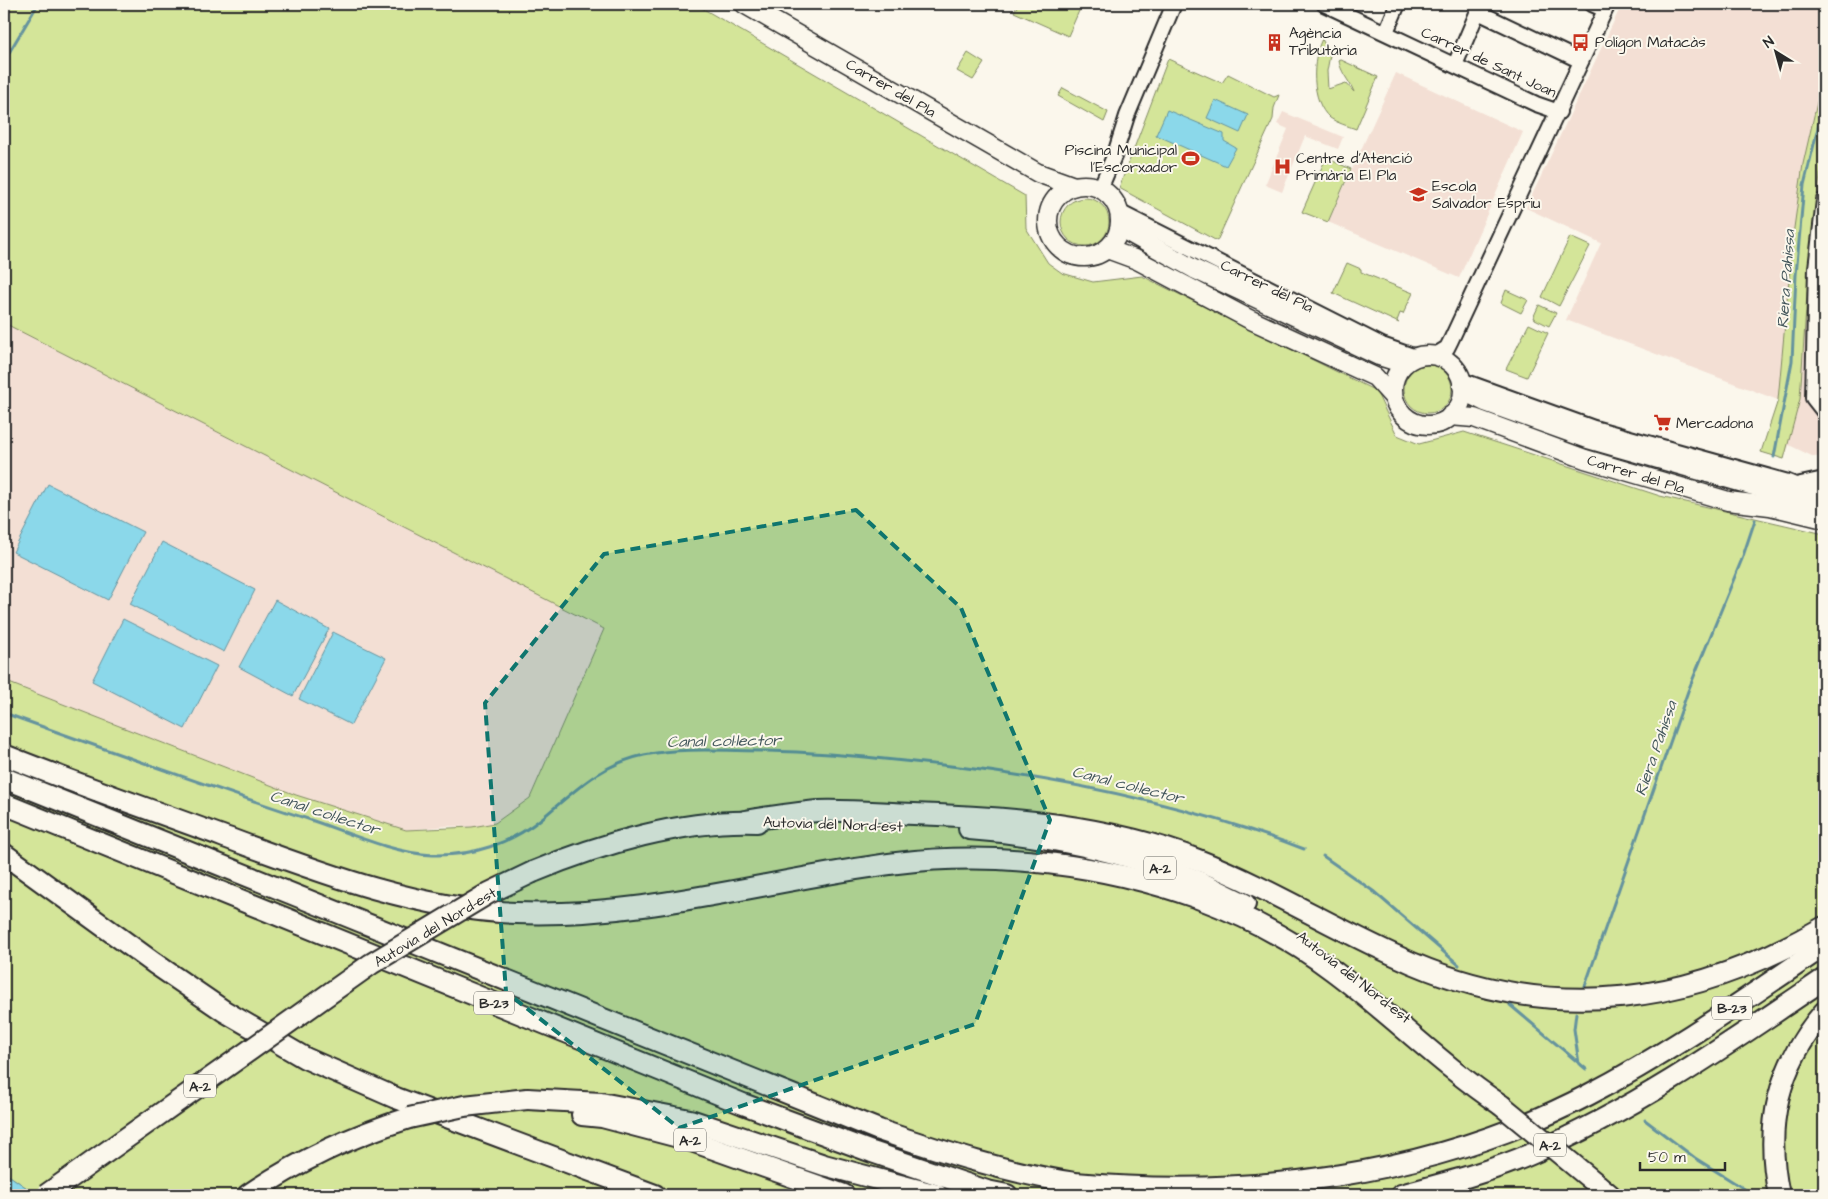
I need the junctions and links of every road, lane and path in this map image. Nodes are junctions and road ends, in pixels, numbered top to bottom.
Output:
1 (744, 4) edge
2 (1174, 4) edge
3 (1324, 4) edge
4 (1398, 4) edge
5 (1592, 4) edge
6 (1606, 7) edge
7 (1479, 8) edge
8 (1386, 32) junction
9 (1580, 61) junction
10 (1454, 65) junction
11 (1559, 112) junction
12 (1038, 173) junction
13 (1074, 186) junction
14 (1100, 188) junction
15 (1824, 200) edge
16 (1053, 204) junction
17 (1120, 217) junction
18 (1107, 249) junction
19 (1444, 356) junction
20 (1410, 361) junction
21 (1461, 383) junction
22 (1393, 397) junction
23 (1824, 412) edge
24 (1450, 416) junction
25 (1824, 479) edge
26 (1796, 485) junction
27 (1824, 498) edge
28 (1824, 506) edge
29 (1824, 519) edge
30 (4, 756) edge
31 (4, 778) edge
32 (4, 804) edge
33 (745, 821) junction
34 (4, 854) edge
35 (1824, 927) edge
36 (1824, 946) edge
37 (1824, 979) edge
38 (1824, 1012) edge
39 (529, 1105) junction
40 (1501, 1105) junction
41 (349, 1146) junction
42 (1604, 1190) edge
43 (1778, 1190) edge
44 (46, 1195) edge
45 (248, 1195) edge
46 (269, 1195) edge
47 (655, 1195) edge
48 (844, 1195) edge
49 (938, 1195) edge
50 (1007, 1195) edge
51 (1401, 1195) edge

1 - 12 main road, Carrer del Pla
2 - 14 street
3 - 8 street, Carrer de Sant Joan
4 - 8 street
5 - 6 street
6 - 9 street
7 - 9 street
7 - 10 street
8 - 10 street, Carrer de Sant Joan
9 - 11 street
10 - 11 street, Carrer de Sant Joan
11 - 19 street
12 - 13 main road, Carrer del Pla
12 - 16 main road
13 - 14 main road
13 - 16 main road
14 - 17 main road
15 - 23 street
16 - 18 main road
17 - 18 main road
17 - 20 main road, Carrer del Pla
18 - 22 main road
19 - 20 main road
19 - 21 main road
20 - 22 main road
21 - 24 main road
21 - 26 street
21 - 28 main road, Carrer del Pla
22 - 24 main road
24 - 29 main road, Carrer del Pla
25 - 26 street
26 - 27 street
30 - 40 highway, A-2
31 - 36 highway, B-23
32 - 50 highway, B-23
33 - 35 highway
33 - 40 highway, Autovia del Nord-est / A-2
33 - 44 highway, Autovia del Nord-est / A-2, bridge
34 - 47 highway
37 - 51 highway, B-23
38 - 43 highway
39 - 41 highway, A-2
39 - 48 highway, A-2
39 - 49 highway
40 - 42 highway, Autovia del Nord-est / A-2, bridge
41 - 45 highway
41 - 46 highway, A-2

